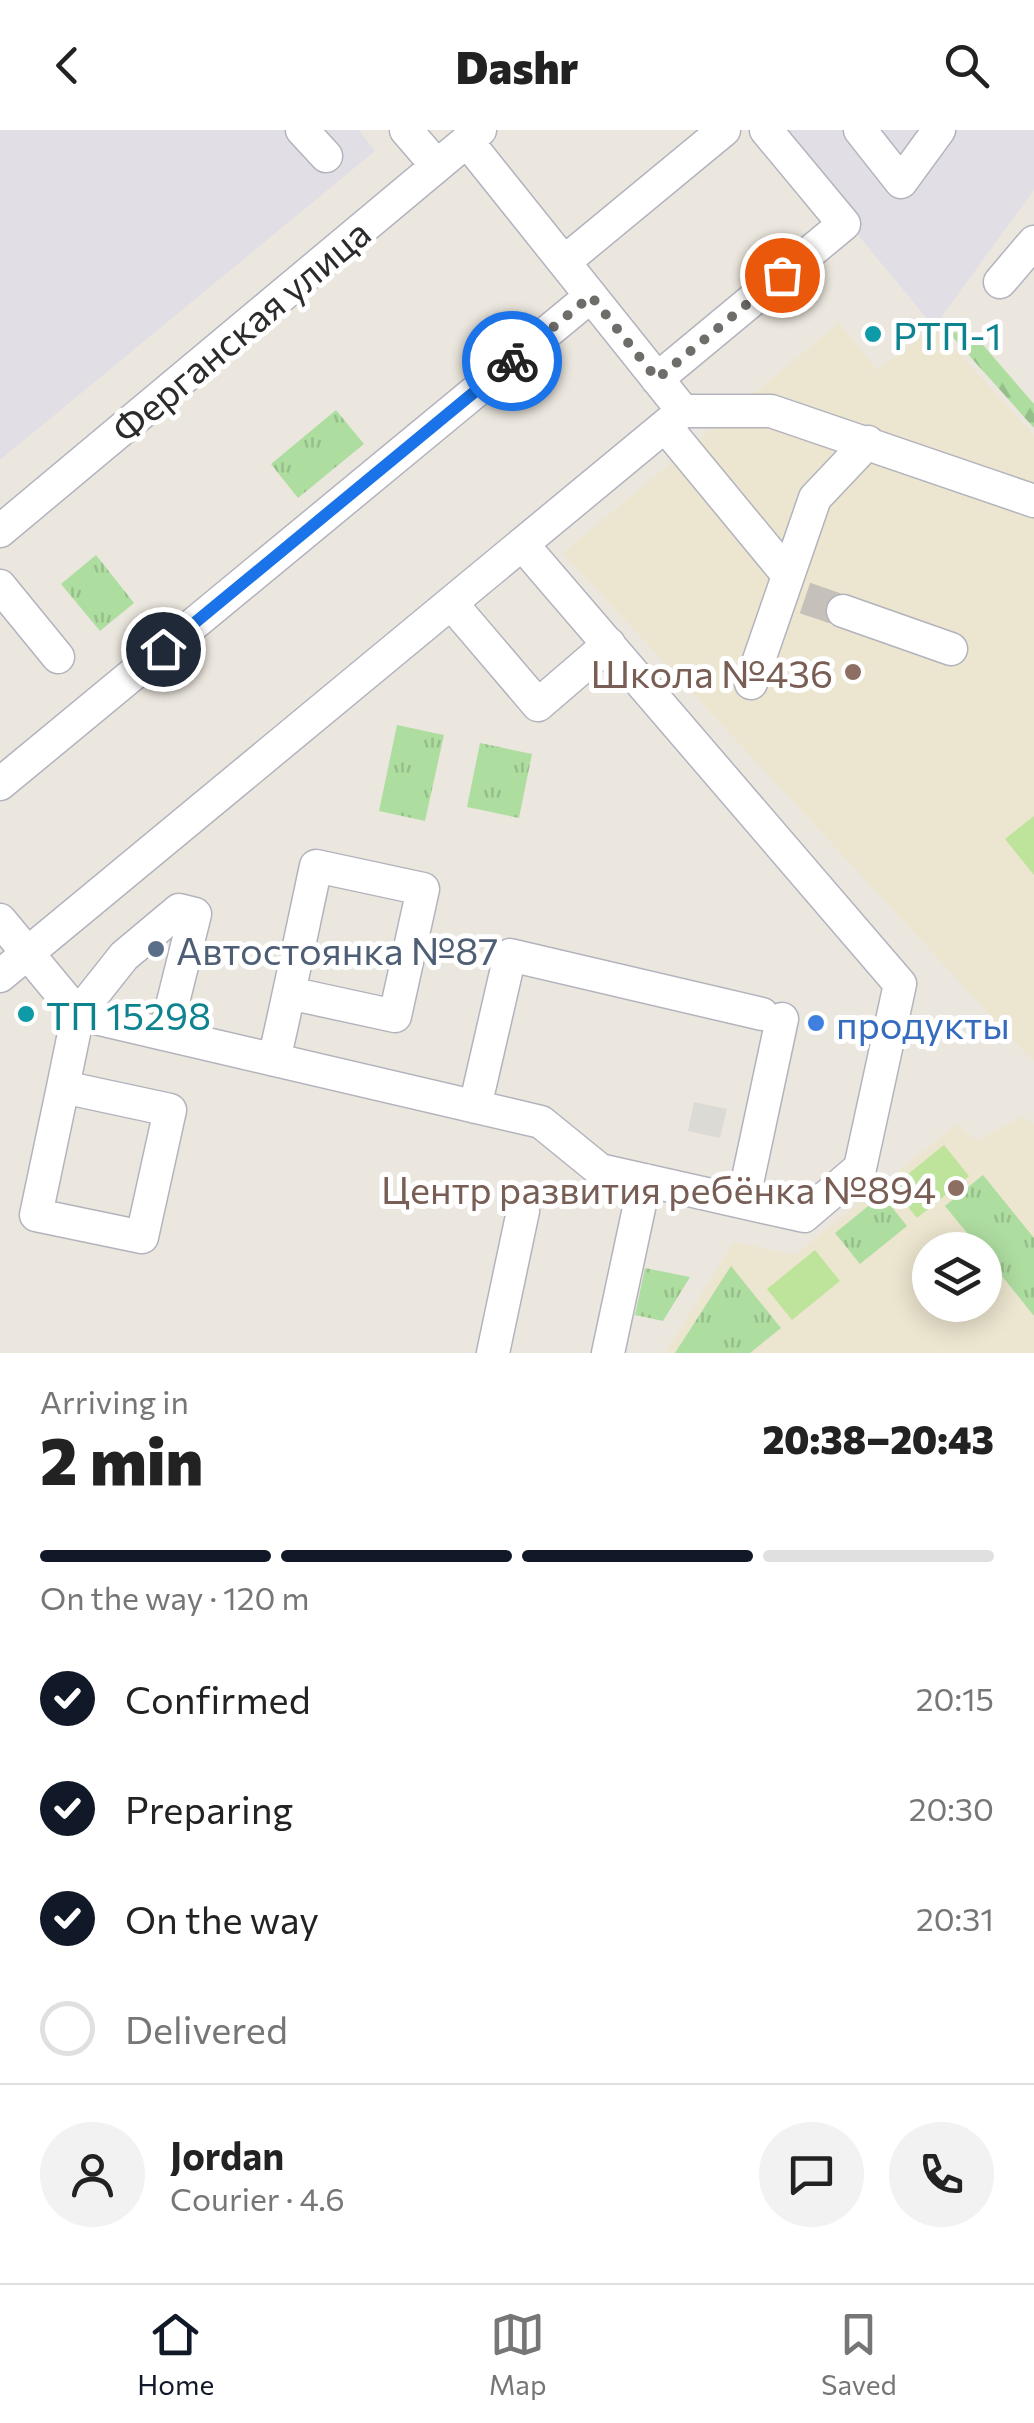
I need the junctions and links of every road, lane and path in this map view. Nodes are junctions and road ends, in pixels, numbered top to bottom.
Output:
1 (302, 130) edge
2 (406, 130) edge
3 (724, 130) edge
4 (766, 130) edge
5 (860, 130) edge
6 (939, 130) edge
7 (474, 136) edge
8 (326, 156) dead end
9 (437, 166) junction
10 (1034, 242) edge
11 (564, 262) junction
12 (1000, 282) dead end
13 (591, 296) junction
14 (657, 379) junction
15 (674, 418) junction
16 (868, 442) junction
17 (1034, 500) edge
18 (0, 531) edge
19 (522, 544) junction
20 (0, 586) edge
21 (792, 588) junction
22 (451, 602) junction
23 (843, 611) tunnel mouth
24 (609, 644) junction
25 (952, 649) dead end
26 (58, 657) dead end
27 (750, 683) dead end
28 (0, 784) edge
29 (0, 920) edge
30 (27, 953) junction
31 (0, 976) edge
32 (288, 994) junction
33 (78, 1014) junction
34 (165, 1034) junction
35 (274, 1060) junction
36 (64, 1088) junction
37 (475, 1107) junction
38 (645, 1180) junction
39 (743, 1202) junction
40 (523, 1212) dead end
41 (492, 1353) edge
42 (608, 1353) edge

1 - 8 street
2 - 9 street
3 - 11 street
4 - 14 street
5 - 6 street
7 - 9 street, Ферганская улица
7 - 11 street
9 - 18 street, Ферганская улица
10 - 12 street
11 - 13 street
13 - 14 street
13 - 28 street
14 - 15 street
15 - 16 street
15 - 19 street
15 - 21 street
16 - 17 street
16 - 21 street
19 - 22 street
19 - 24 street
20 - 26 street
21 - 27 street
22 - 24 street
22 - 30 street
23 - 25 street
24 - 39 street
29 - 30 street
30 - 31 street
30 - 33 street
32 - 32 street
32 - 35 street
33 - 34 street
33 - 34 street
33 - 36 street
34 - 35 street
35 - 37 street
36 - 36 street
37 - 38 street
37 - 39 street
38 - 39 street
38 - 42 street
40 - 41 street

